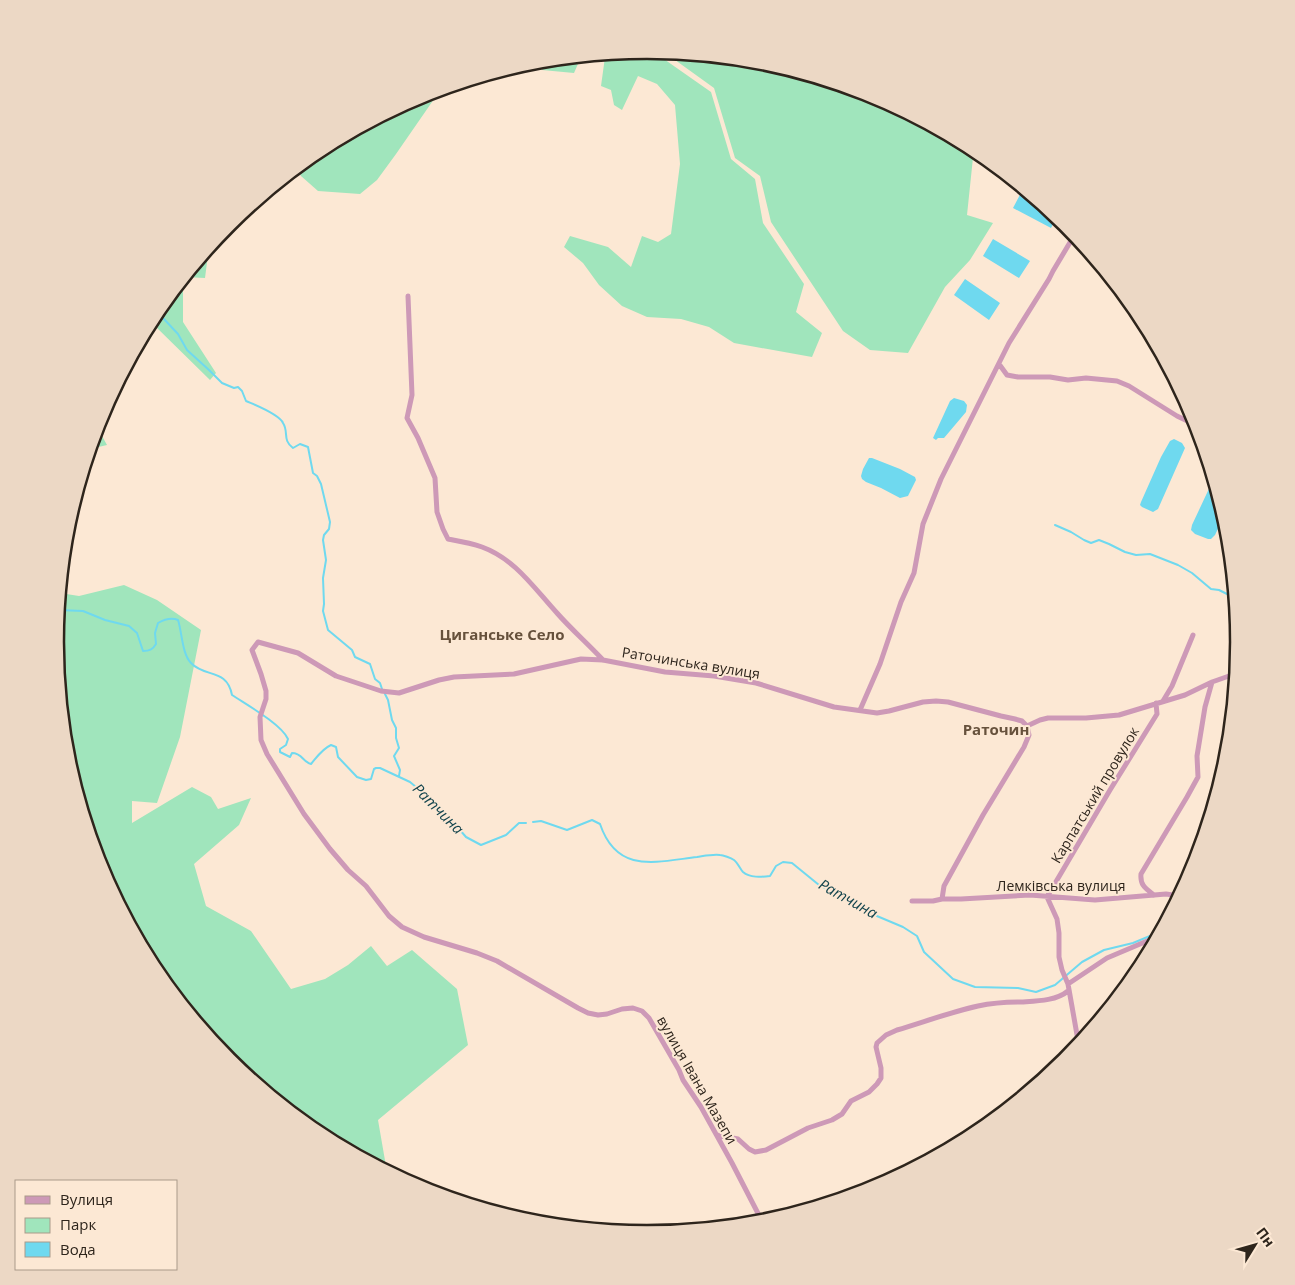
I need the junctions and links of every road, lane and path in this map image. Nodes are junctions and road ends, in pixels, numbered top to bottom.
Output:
1 (1071, 241) edge
2 (408, 296) dead end
3 (999, 364) junction
4 (1188, 421) edge
5 (1193, 635) dead end
6 (603, 660) junction
7 (1230, 676) edge
8 (1212, 682) junction
9 (1163, 701) junction
10 (1156, 703) junction
11 (860, 710) junction
12 (260, 717) joint
13 (1027, 726) junction
14 (1154, 895) junction
15 (1174, 895) edge
16 (1047, 896) junction
17 (942, 899) junction
18 (912, 901) dead end
19 (1149, 940) edge
20 (1068, 984) junction
21 (1068, 991) junction
22 (1077, 1037) edge
23 (717, 1135) junction
24 (759, 1215) edge

1 - 3 street
2 - 6 street
3 - 4 street
3 - 11 street
5 - 9 street
6 - 11 street, Раточинська вулиця
6 - 12 street, Раточинська вулиця
7 - 8 street
8 - 9 street
8 - 14 street
9 - 10 street
10 - 13 street
10 - 16 street, Карпатський провулок
11 - 13 street, Раточинська вулиця
12 - 23 street, вулиця Івана Мазепи
13 - 17 street
14 - 15 street, Лемківська вулиця
14 - 16 street, Лемківська вулиця
16 - 17 street, Лемківська вулиця
16 - 20 street
17 - 18 street, Лемківська вулиця
19 - 20 street
20 - 21 street
21 - 22 street
21 - 23 street
23 - 24 street, вулиця Івана Мазепи

